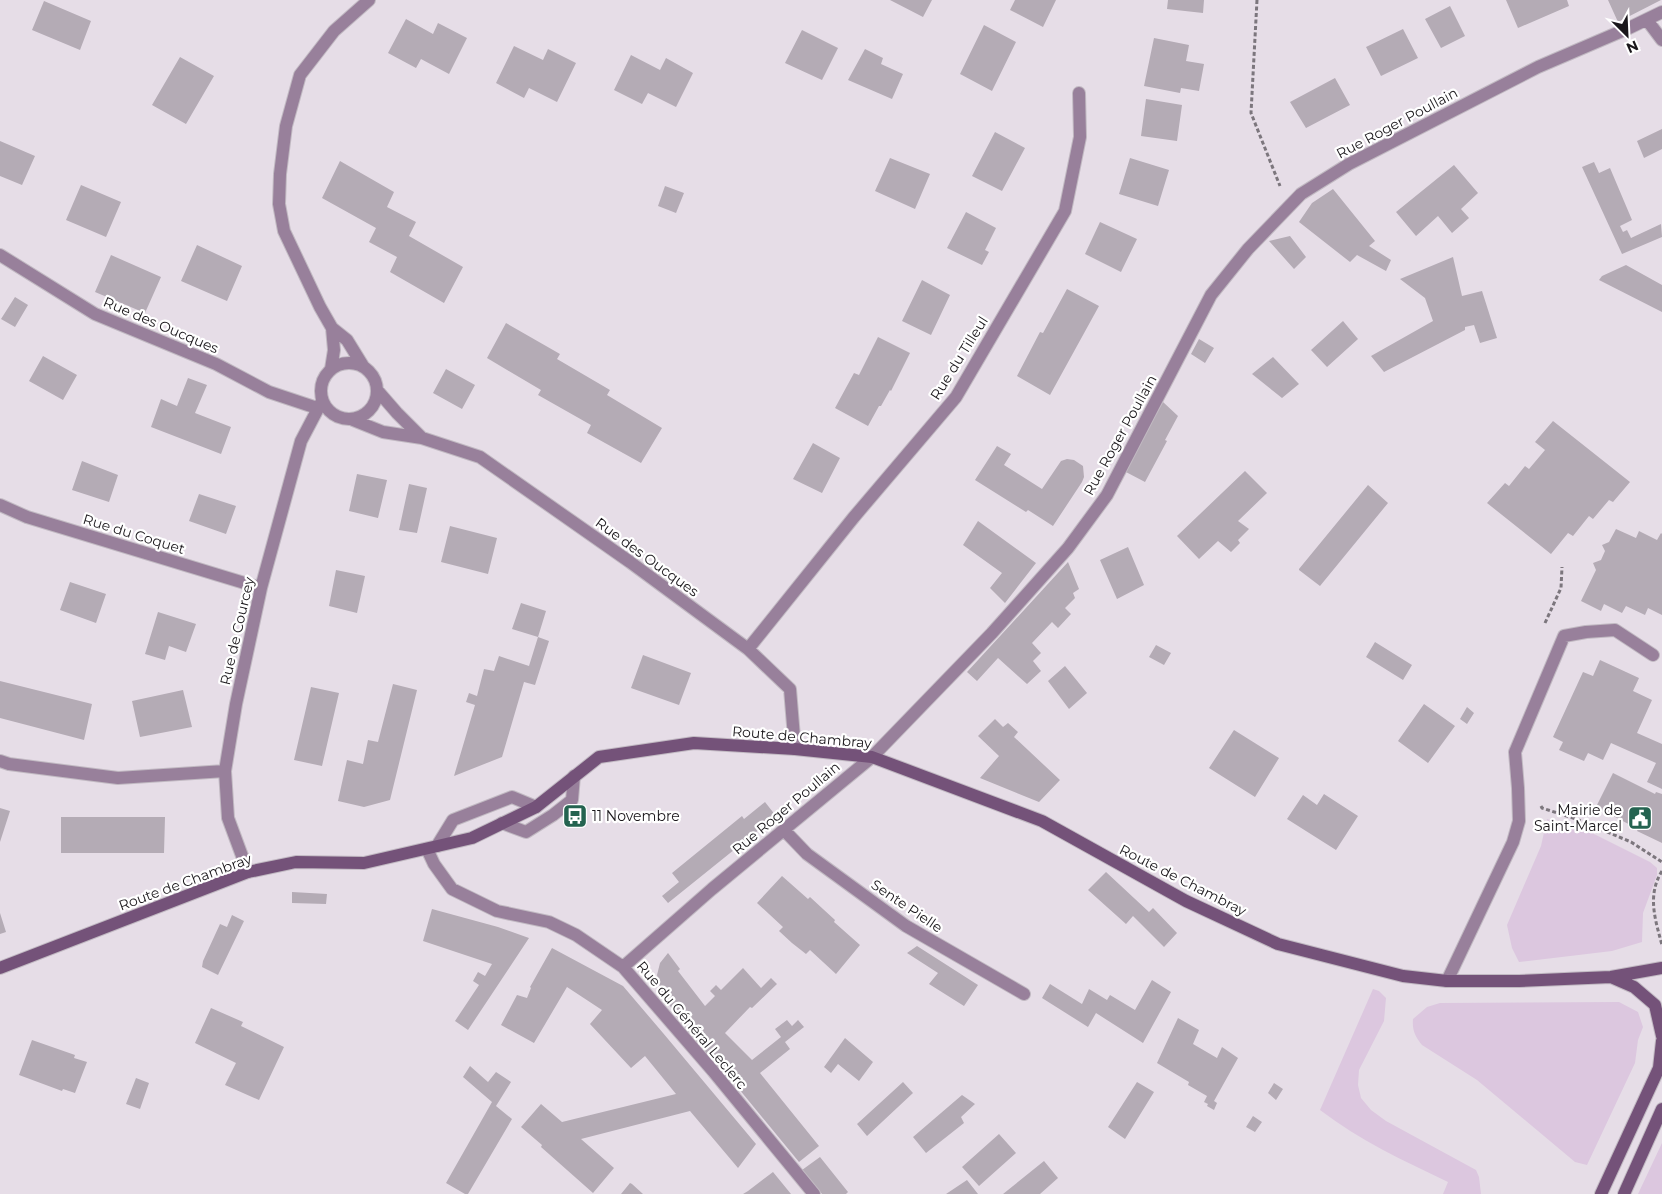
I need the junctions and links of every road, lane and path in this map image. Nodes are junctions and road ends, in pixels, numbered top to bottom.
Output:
1 (370, 0) edge
2 (1257, 0) edge
3 (1662, 12) edge
4 (1647, 20) junction
5 (1662, 40) edge
6 (1080, 93) dead end
7 (1288, 208) junction
8 (0, 255) edge
9 (332, 328) junction
10 (363, 366) junction
11 (331, 369) junction
12 (377, 390) junction
13 (319, 405) junction
14 (353, 420) junction
15 (422, 438) junction
16 (0, 505) edge
17 (1562, 567) dead end
18 (261, 588) junction
19 (1545, 623) dead end
20 (748, 649) junction
21 (1653, 655) dead end
22 (795, 749) junction
23 (872, 757) junction
24 (0, 761) edge
25 (225, 771) junction
26 (574, 776) junction
27 (1538, 801) dead end
28 (536, 807) junction
29 (502, 823) junction
30 (784, 830) junction
31 (432, 847) junction
32 (1662, 862) edge
33 (1662, 871) edge
34 (248, 872) junction
35 (1662, 944) edge
36 (624, 967) junction
37 (0, 968) edge
38 (1662, 968) edge
39 (1610, 977) junction
40 (1447, 981) junction
41 (1024, 994) dead end
42 (1662, 1036) edge
43 (1662, 1041) edge
44 (1662, 1109) edge
45 (814, 1194) edge
46 (1601, 1194) edge
47 (1624, 1194) edge

1 - 9 street
2 - 7 path
3 - 4 street, Rue Roger Poullain
4 - 5 street
4 - 7 street, Rue Roger Poullain
6 - 20 street, Rue du Tilleul
7 - 23 street, Rue Roger Poullain
8 - 13 street, Rue des Oucques
9 - 10 street
9 - 11 street
10 - 11 street
10 - 12 street
11 - 13 street
12 - 14 street
12 - 15 street, Rue des Oucques
13 - 14 street
13 - 18 street, Rue de Courcey
14 - 15 street, Rue des Oucques
15 - 20 street, Rue des Oucques
16 - 18 street, Rue du Coquet
17 - 19 path
18 - 25 street, Rue de Courcey
20 - 22 street, Rue des Oucques
21 - 40 street
22 - 23 street, Route de Chambray
22 - 26 street, Route de Chambray
23 - 30 street, Rue Roger Poullain
23 - 40 street, Route de Chambray
24 - 25 street
25 - 34 street, Rue de Courcey
26 - 28 street, Route de Chambray
26 - 29 street
27 - 32 path
28 - 29 street, Route de Chambray
28 - 31 street
29 - 31 street, Route de Chambray
30 - 36 street, Rue Roger Poullain
30 - 41 street, Sente Pielle
31 - 34 street, Route de Chambray
31 - 36 street, Rue du Général Leclerc
33 - 35 path
34 - 37 street, Route de Chambray
36 - 45 street, Rue du Général Leclerc
38 - 39 street, Route de Chambray
39 - 40 street, Route de Chambray
39 - 42 street
43 - 46 street
44 - 47 street

